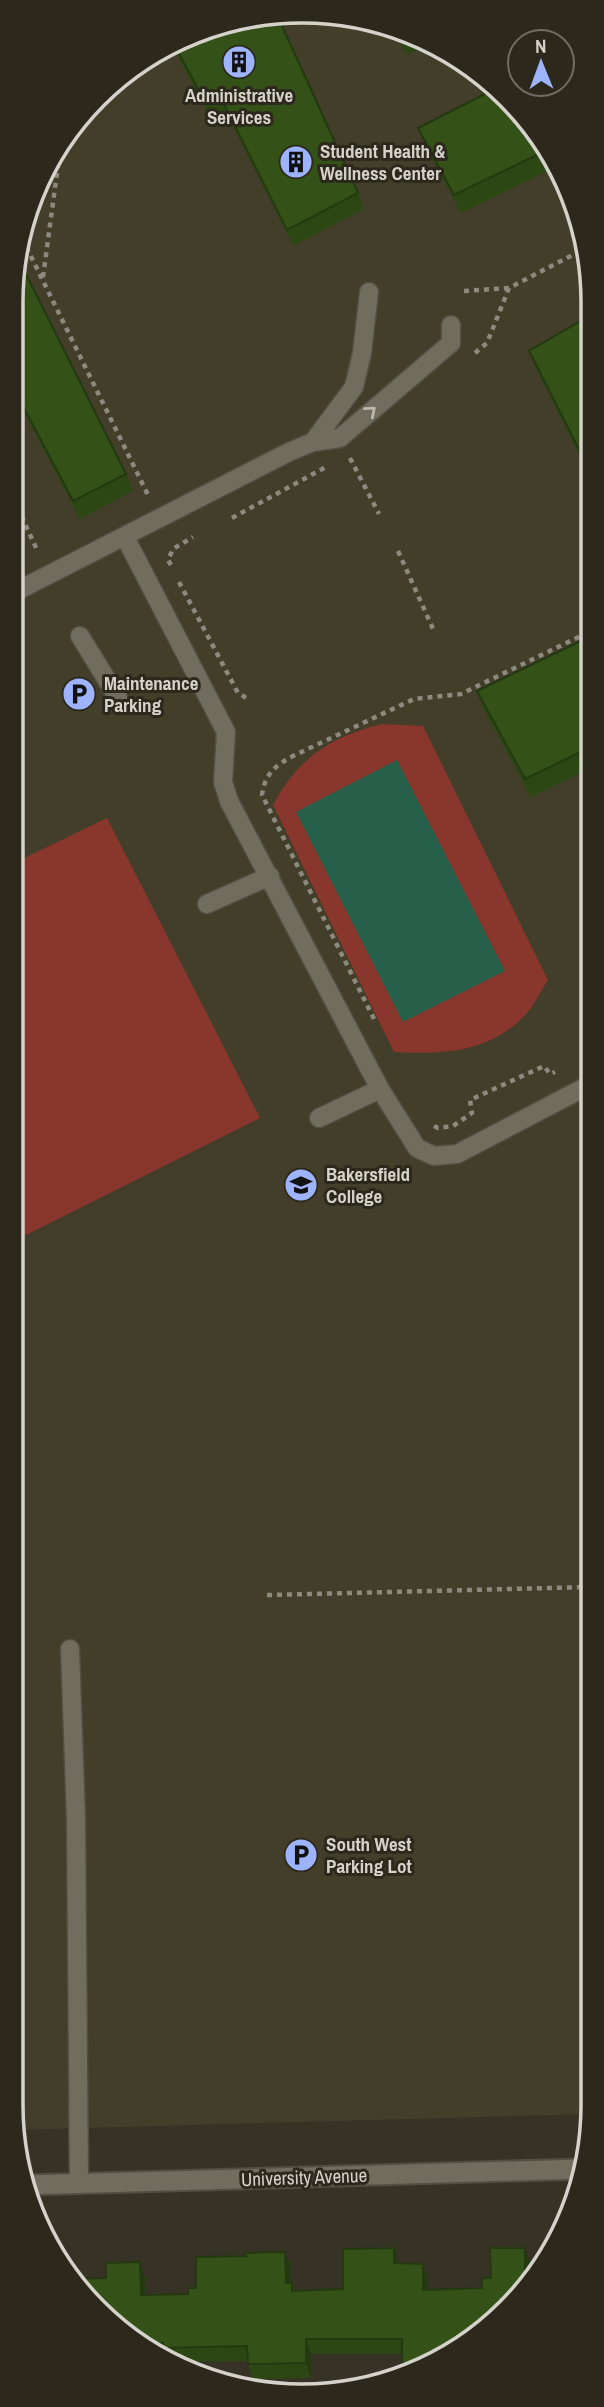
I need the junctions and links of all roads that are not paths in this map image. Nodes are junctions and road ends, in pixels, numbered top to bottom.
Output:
1 (369, 292) dead end
2 (452, 326) dead end
3 (313, 442) junction
4 (125, 537) junction
5 (23, 588) edge
6 (80, 636) dead end
7 (118, 698) dead end
8 (270, 876) junction
9 (207, 904) dead end
10 (380, 1089) junction
11 (581, 1089) edge
12 (319, 1118) dead end
13 (70, 1649) dead end
14 (574, 2169) edge
15 (79, 2184) junction
16 (35, 2185) edge

1 - 3 lane
3 -> 2 lane
3 - 4 lane
4 - 5 lane
4 - 8 lane
6 - 7 lane
8 - 9 lane
8 - 10 lane
10 - 11 lane
10 - 12 lane
13 - 15 lane
14 - 15 street, University Avenue
15 - 16 street, University Avenue

